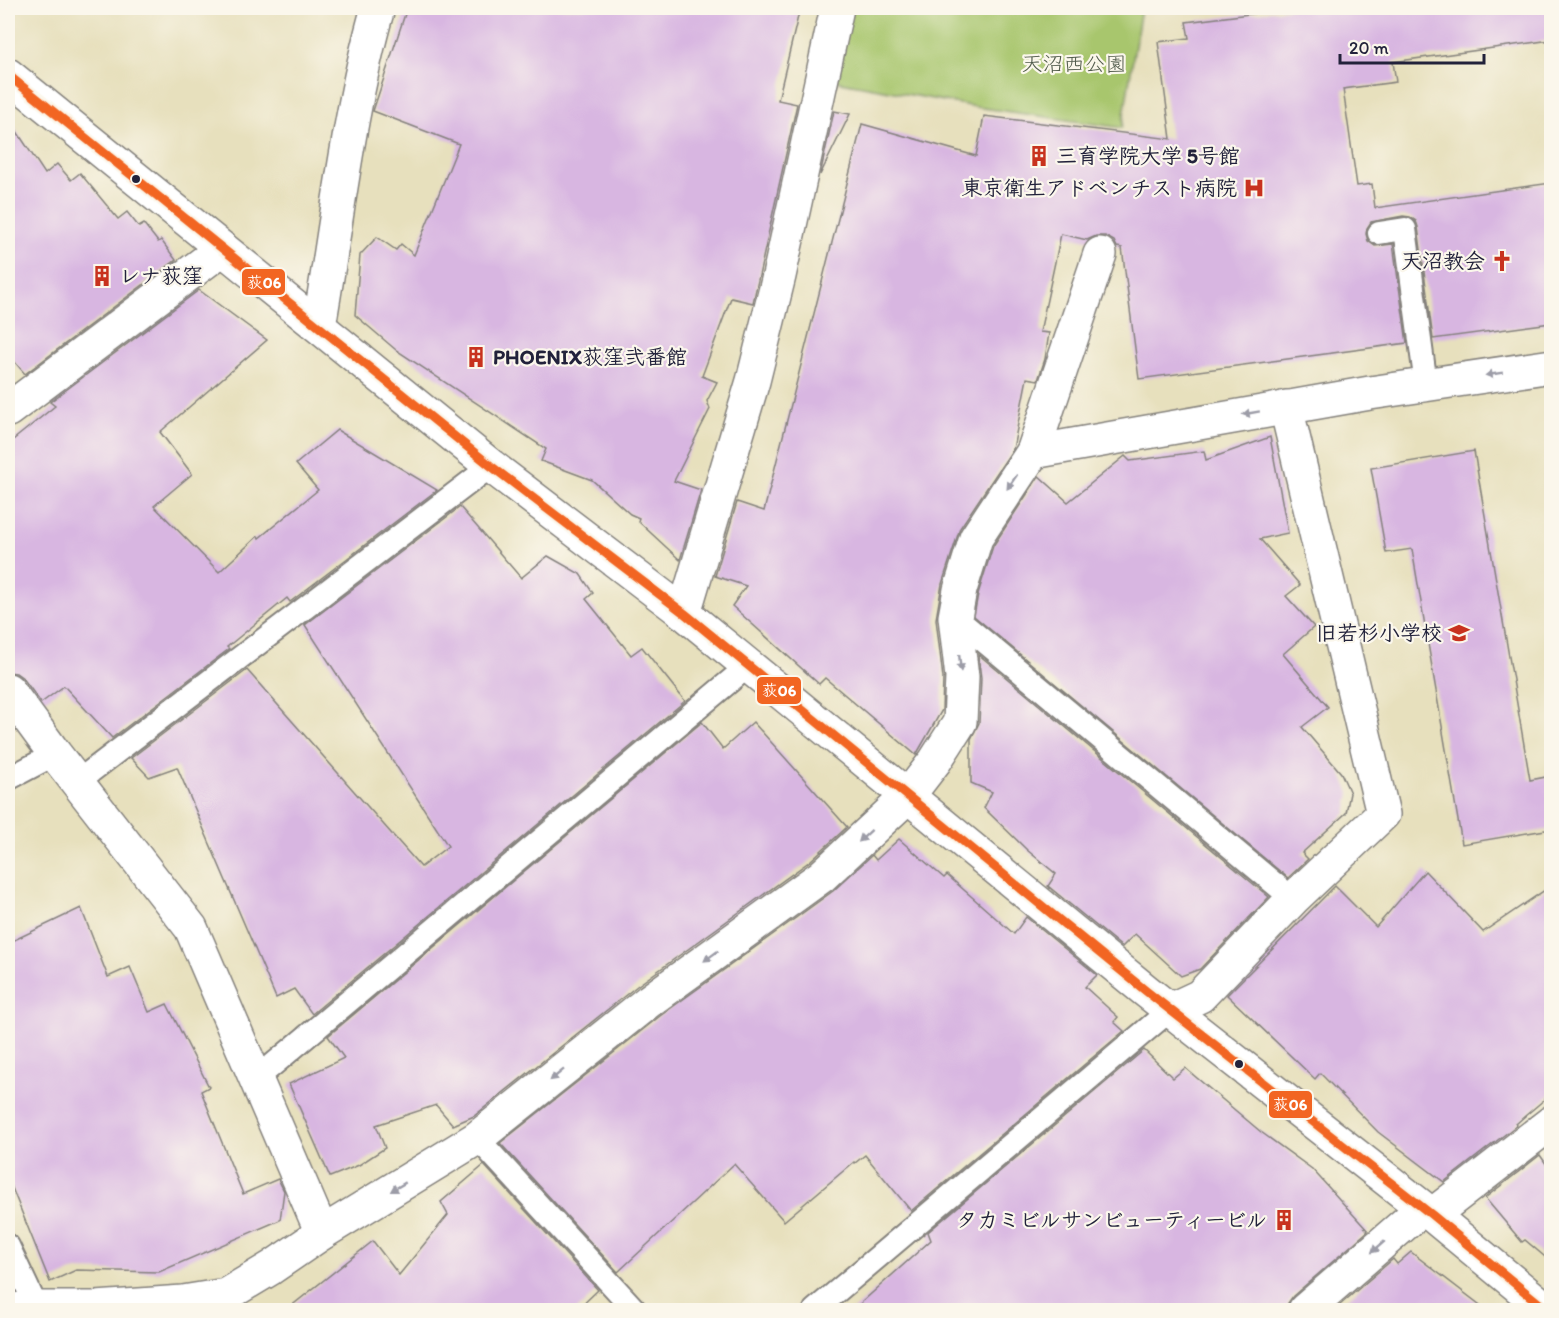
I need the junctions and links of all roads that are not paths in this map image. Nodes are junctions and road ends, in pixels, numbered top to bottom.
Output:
1 (378, 8) edge
2 (837, 8) edge
3 (8, 75) edge
4 (1379, 233) dead end
5 (222, 249) junction
6 (1100, 254) dead end
7 (319, 326) junction
8 (1551, 366) edge
9 (1426, 385) junction
10 (1286, 407) junction
11 (8, 410) edge
12 (1033, 452) junction
13 (491, 466) junction
14 (684, 613) junction
15 (955, 617) junction
16 (748, 666) junction
17 (8, 690) edge
18 (55, 754) junction
19 (8, 779) edge
20 (77, 782) junction
21 (908, 796) junction
22 (1293, 899) junction
23 (1170, 1010) junction
24 (256, 1079) junction
25 (1551, 1122) edge
26 (477, 1138) junction
27 (1427, 1212) junction
28 (322, 1233) junction
29 (8, 1246) edge
30 (233, 1303) edge
31 (29, 1310) edge
32 (635, 1311) edge
33 (815, 1311) edge
34 (1305, 1311) edge
35 (1547, 1311) edge

1 - 7 street
2 - 14 street
3 - 5 street
4 - 9 lane
5 - 7 street
5 - 11 street
6 - 12 street
7 - 13 street
8 -> 9 street
9 - 10 street
10 -> 12 street
10 - 22 street
12 -> 15 street
13 - 14 street
13 - 20 lane
14 - 16 street
15 -> 21 street
15 - 22 lane
16 - 21 street
16 - 24 lane
17 - 18 street
18 - 19 lane
18 - 20 street
20 - 24 street
21 - 23 street
21 -> 26 street
22 - 23 street
23 - 27 street
23 - 33 lane
24 - 28 street
25 - 27 street
26 -> 28 street
26 - 32 lane
27 -> 34 street
27 - 35 street
28 - 30 street
29 - 31 lane
30 - 31 street

